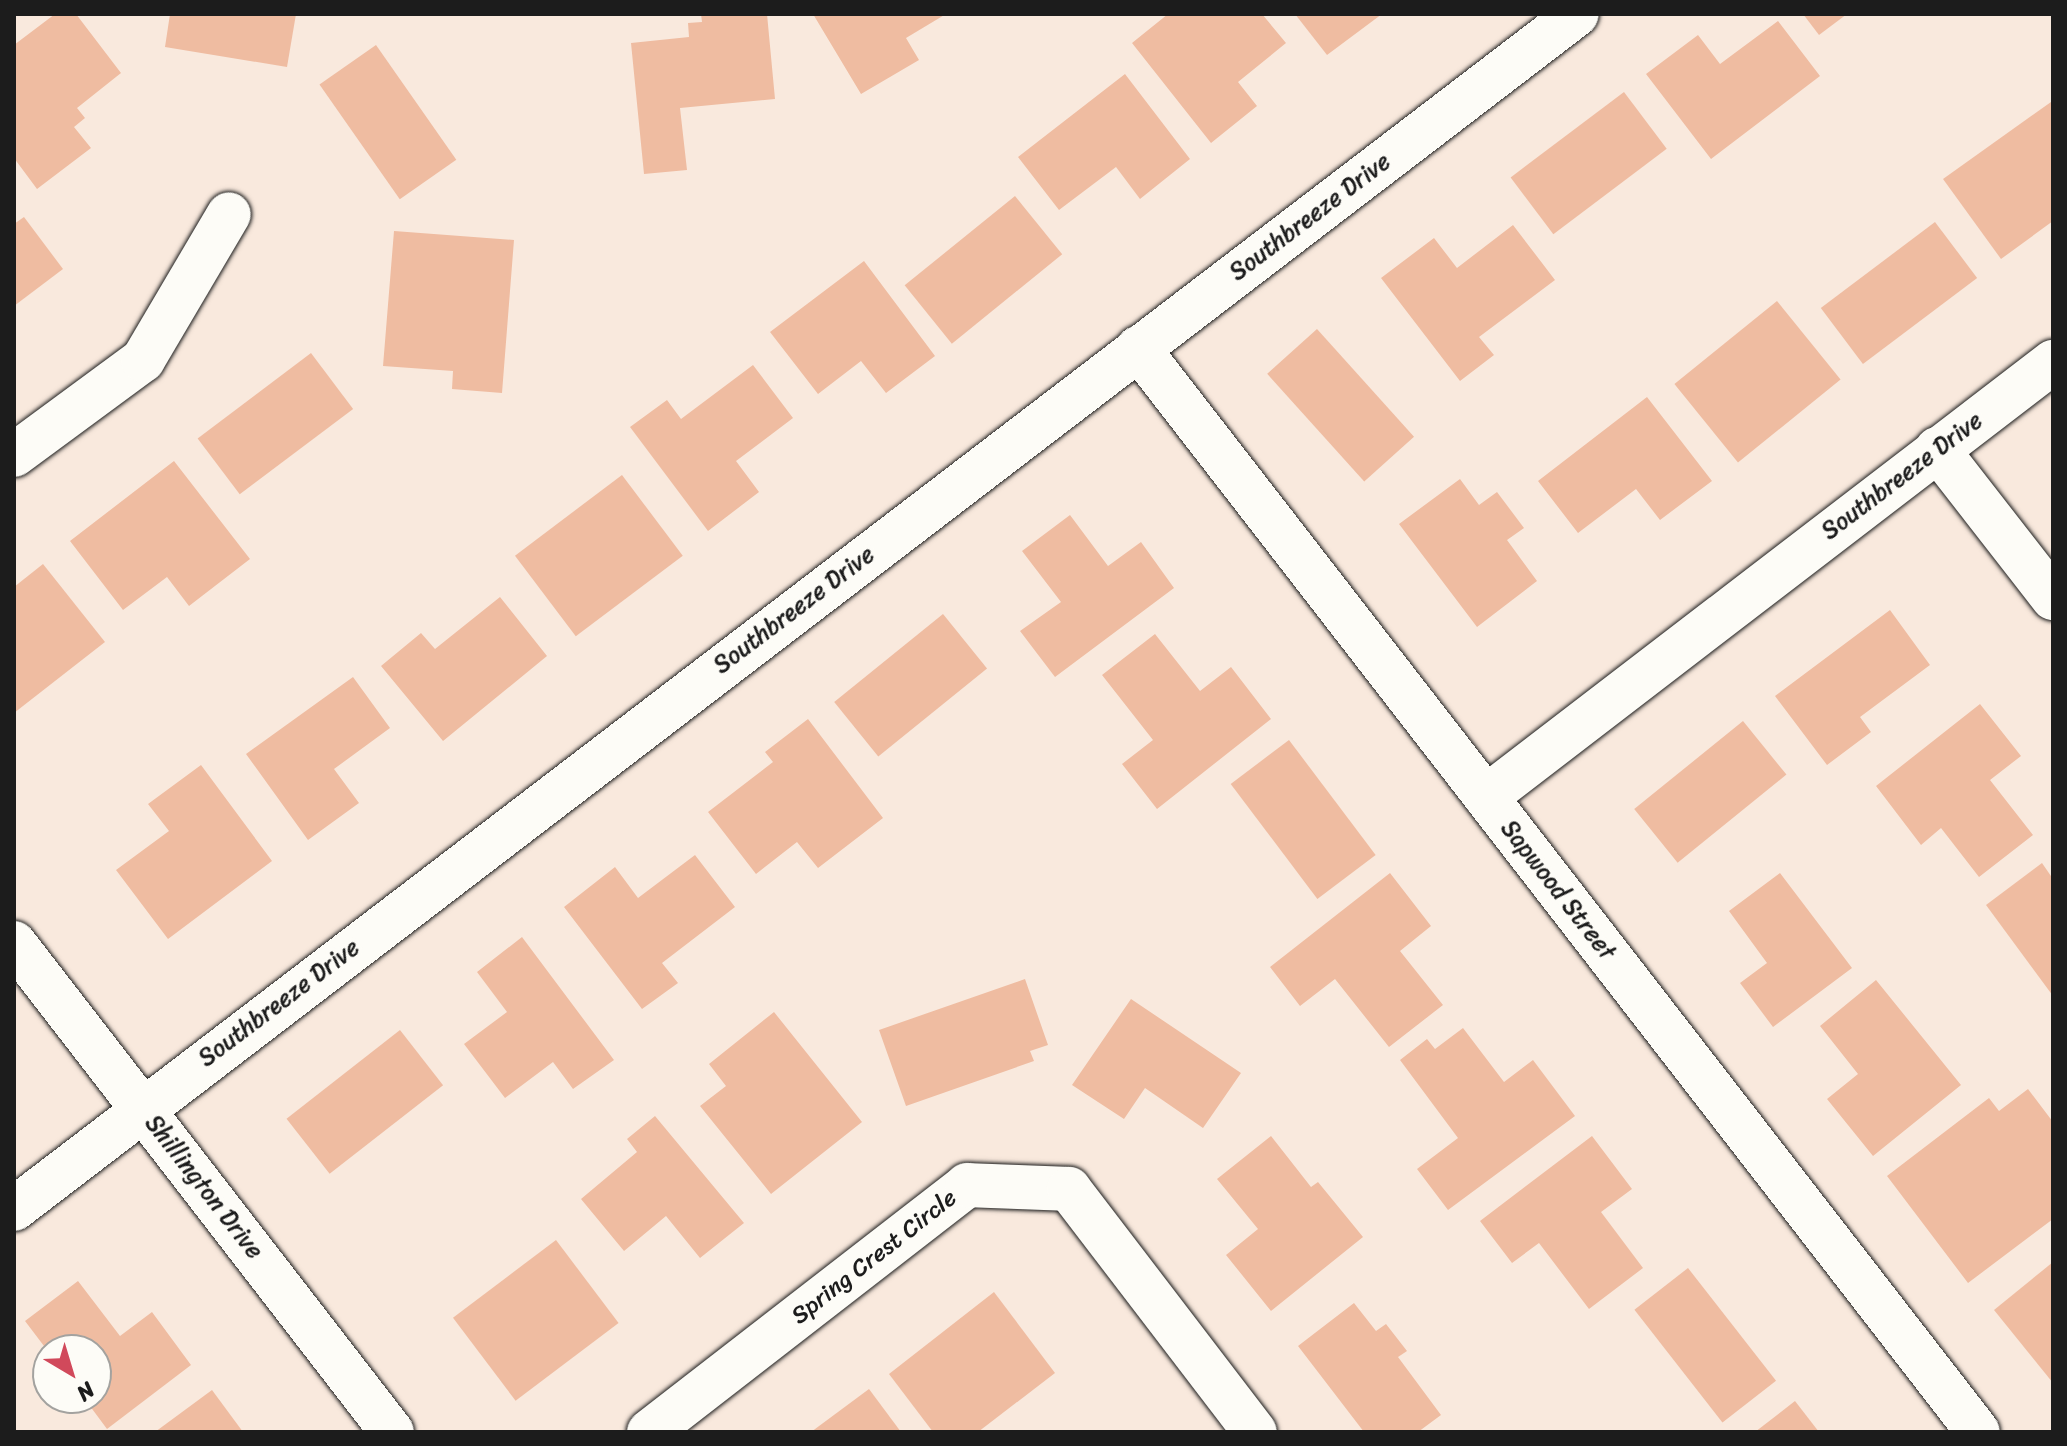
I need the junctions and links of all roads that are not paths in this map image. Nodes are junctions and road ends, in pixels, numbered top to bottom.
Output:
1 (1577, 14) edge
2 (229, 214) dead end
3 (1138, 348) junction
4 (2053, 362) edge
5 (1937, 449) junction
6 (14, 455) edge
7 (2053, 598) edge
8 (1486, 797) junction
9 (14, 943) edge
10 (143, 1107) junction
11 (14, 1209) edge
12 (392, 1432) edge
13 (649, 1432) edge
14 (1255, 1432) edge
15 (1978, 1432) edge

1 - 3 street, Southbreeze Drive
2 - 6 street
3 - 8 street, Sapwood Street
3 - 10 street, Southbreeze Drive
4 - 5 street, Southbreeze Drive
5 - 7 street
5 - 8 street, Southbreeze Drive
8 - 15 street, Sapwood Street
9 - 10 street, Shillington Drive
10 - 11 street, Southbreeze Drive
10 - 12 street, Shillington Drive
13 - 14 street, Spring Crest Circle

